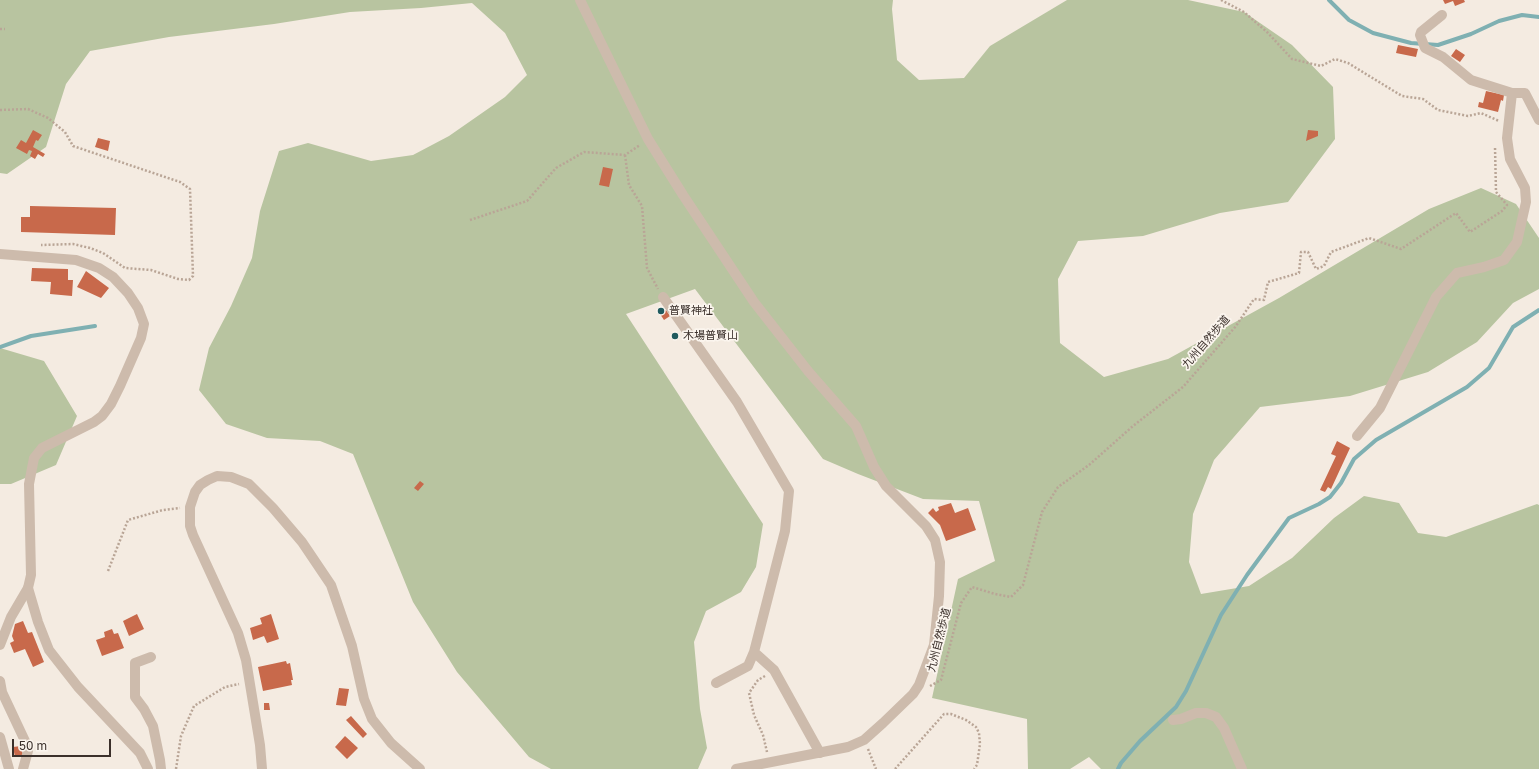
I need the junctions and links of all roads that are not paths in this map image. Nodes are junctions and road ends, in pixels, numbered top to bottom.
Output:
1 (580, 0) edge
2 (1442, 15) dead end
3 (1512, 93) junction
4 (1539, 120) edge
5 (1498, 123) road end
6 (1508, 128) junction
7 (0, 254) edge
8 (663, 297) road end
9 (1358, 436) dead end
10 (28, 588) junction
11 (0, 646) edge
12 (754, 652) junction
13 (151, 657) dead end
14 (0, 681) edge
15 (716, 683) dead end
16 (1172, 720) dead end
17 (0, 737) edge
18 (820, 753) junction
19 (9, 769) edge
20 (23, 769) edge
21 (148, 769) edge
22 (161, 769) edge
23 (262, 769) edge
24 (420, 769) edge
25 (736, 769) edge
26 (1242, 769) edge

1 - 18 street
2 - 3 street
3 - 4 street
3 - 6 street
5 - 6 street
6 - 9 street
7 - 10 street
8 - 12 street
10 - 11 street
10 - 21 street
12 - 15 street
12 - 18 street
13 - 22 street
14 - 20 street
16 - 26 street
17 - 19 street
18 - 25 street
23 - 24 street

